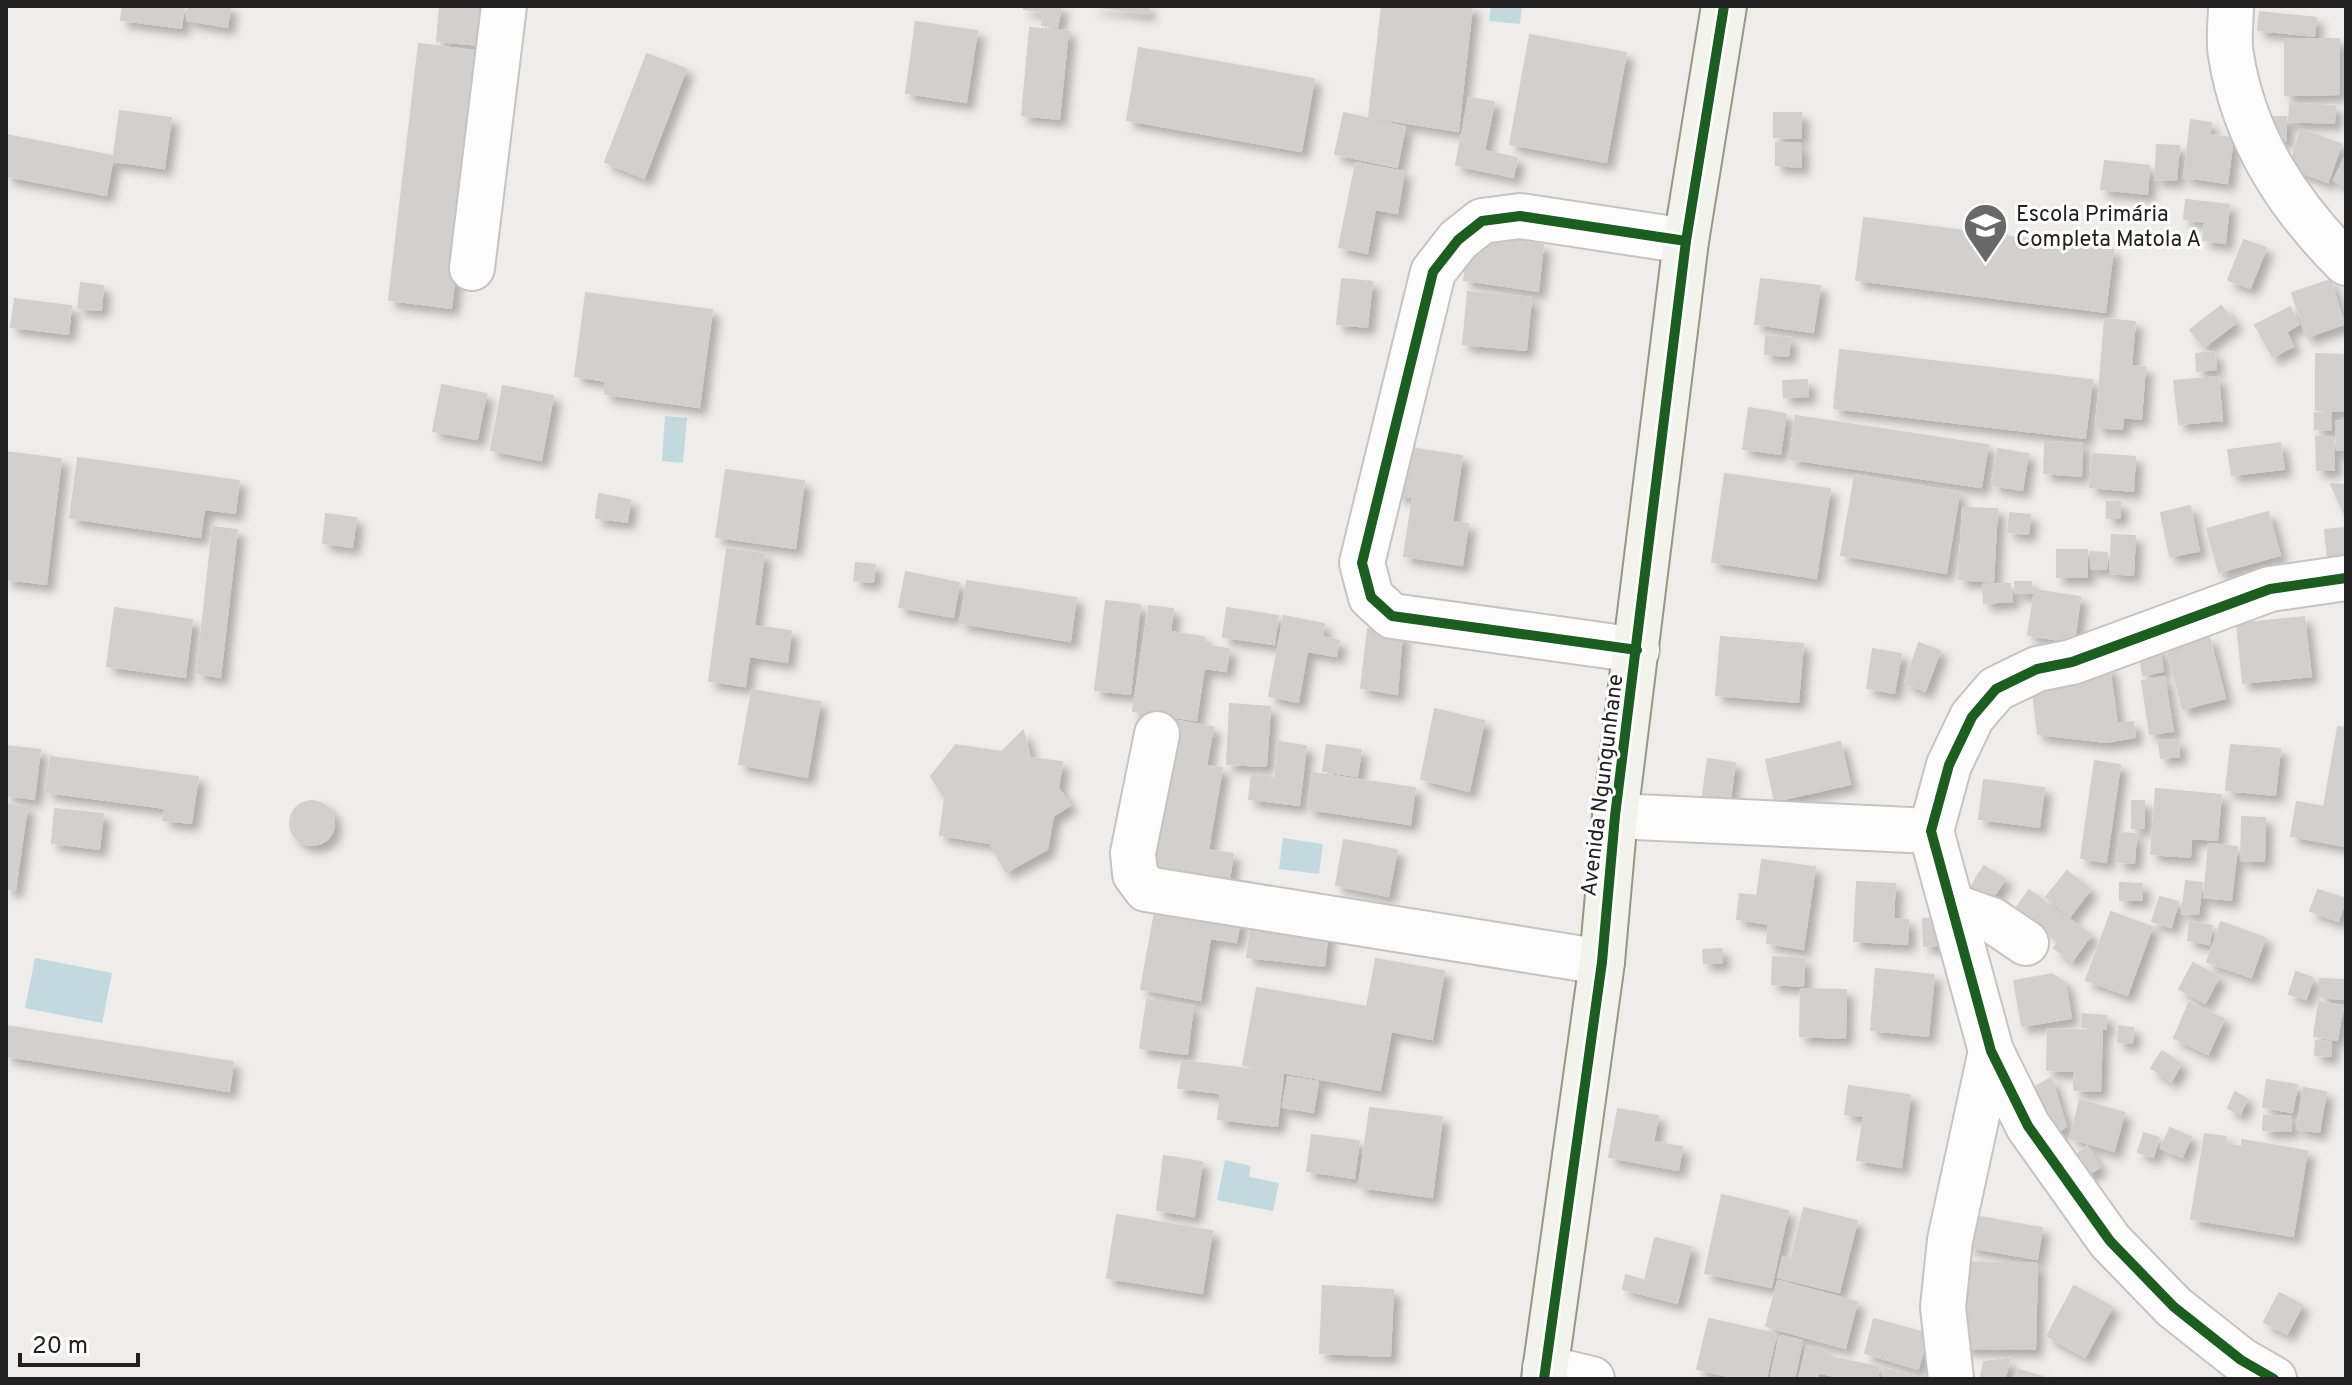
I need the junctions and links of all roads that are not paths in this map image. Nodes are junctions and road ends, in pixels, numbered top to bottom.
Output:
1 (504, 6) edge
2 (1724, 6) edge
3 (2231, 6) edge
4 (1686, 241) junction
5 (2346, 263) edge
6 (472, 268) dead end
7 (2346, 578) edge
8 (1637, 650) junction
9 (1157, 734) dead end
10 (1615, 816) junction
11 (1931, 831) junction
12 (1952, 906) junction
13 (2026, 943) dead end
14 (1602, 962) junction
15 (1991, 1051) junction
16 (1545, 1374) edge
17 (1592, 1379) edge
18 (1951, 1379) edge
19 (2274, 1379) edge

1 - 6 street
2 - 4 street, Avenida Ngungunhane
3 - 5 street
4 - 8 street, Avenida Ngungunhane
4 - 8 street
7 - 11 street
8 - 10 street, Avenida Ngungunhane
9 - 14 street
10 - 11 street
10 - 14 street, Avenida Ngungunhane
11 - 12 street
12 - 13 street
12 - 15 street
14 - 16 street, Avenida Ngungunhane
15 - 18 street
15 - 19 street
16 - 17 street

